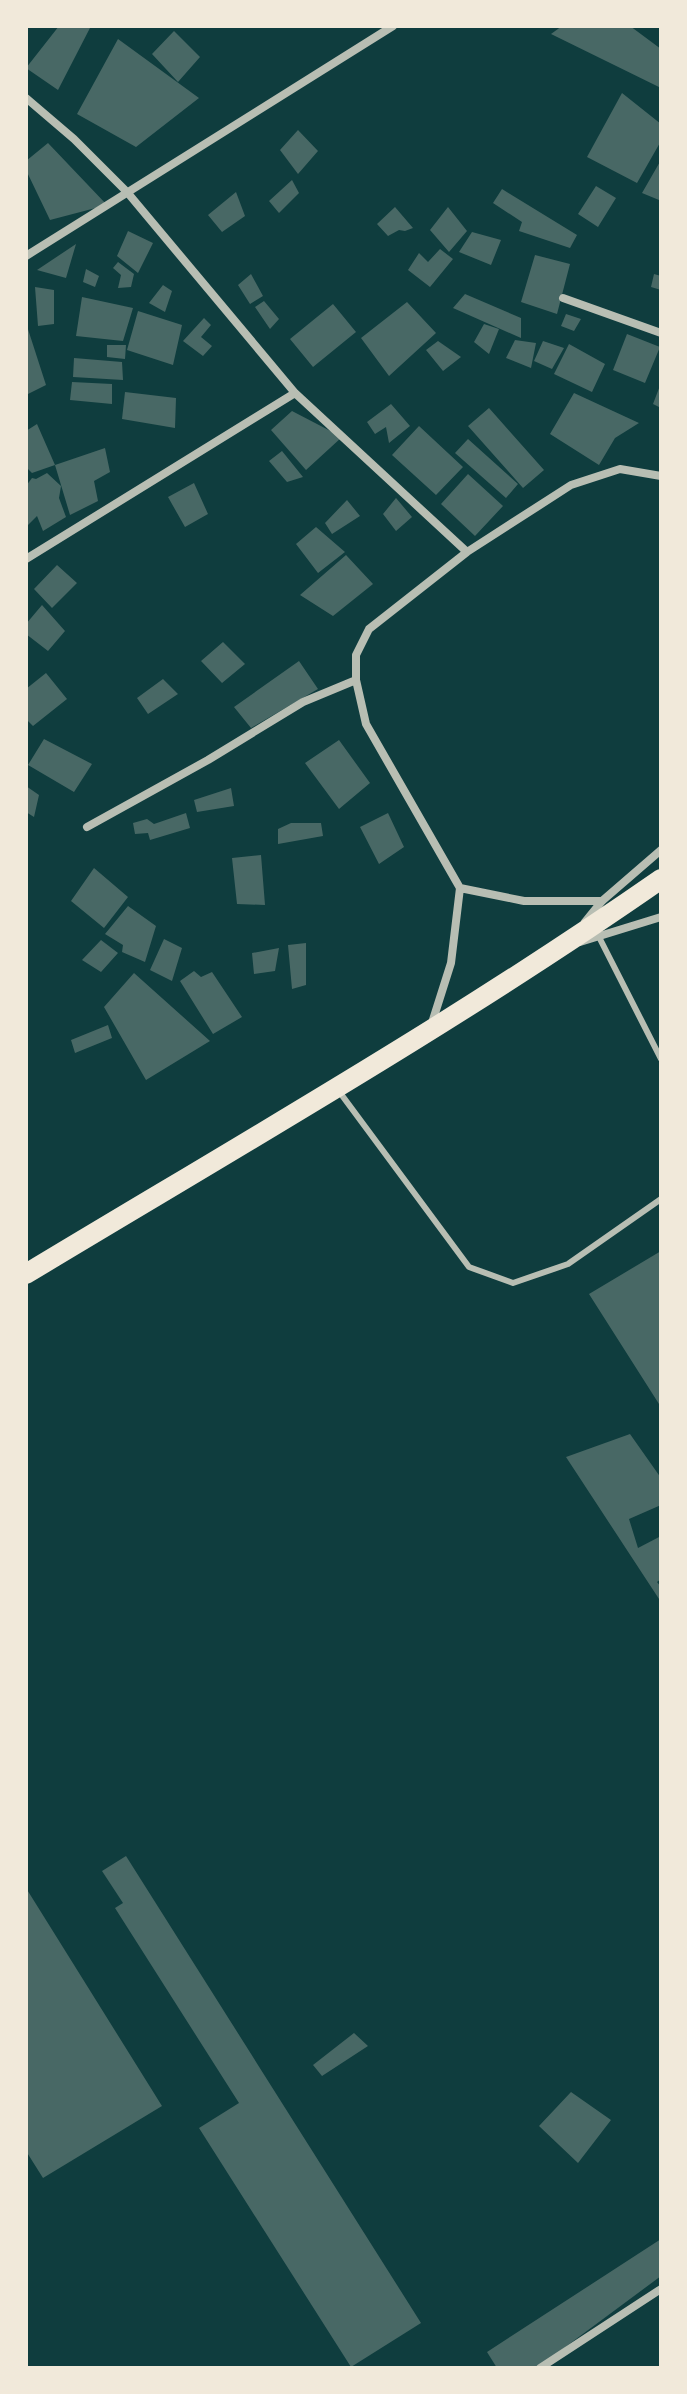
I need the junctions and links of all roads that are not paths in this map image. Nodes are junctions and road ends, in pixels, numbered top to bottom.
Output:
1 (393, 26) edge
2 (26, 98) edge
3 (127, 192) junction
4 (26, 256) edge
5 (563, 298) dead end
6 (661, 333) edge
7 (295, 393) junction
8 (661, 476) edge
9 (467, 552) junction
10 (26, 559) edge
11 (356, 680) junction
12 (87, 827) dead end
13 (661, 850) edge
14 (661, 879) edge
15 (460, 888) junction
16 (602, 901) junction
17 (661, 917) edge
18 (599, 937) junction
19 (567, 944) junction
20 (430, 1031) junction
21 (661, 1059) edge
22 (336, 1087) junction
23 (661, 1199) edge
24 (26, 1274) edge
25 (661, 2289) edge
26 (540, 2368) edge

1 - 3 street
2 - 3 street
3 - 4 street
3 - 7 street
5 - 6 street
7 - 9 street
7 - 10 street
8 - 9 street
9 - 11 street
11 - 12 street
11 - 15 street
13 - 16 street
14 - 19 main road
15 - 16 street
15 - 20 street
16 - 19 street
17 - 18 street
18 - 19 street
18 - 21 lane
19 - 20 main road
20 - 22 main road
22 - 23 lane
22 - 24 main road
25 - 26 street

